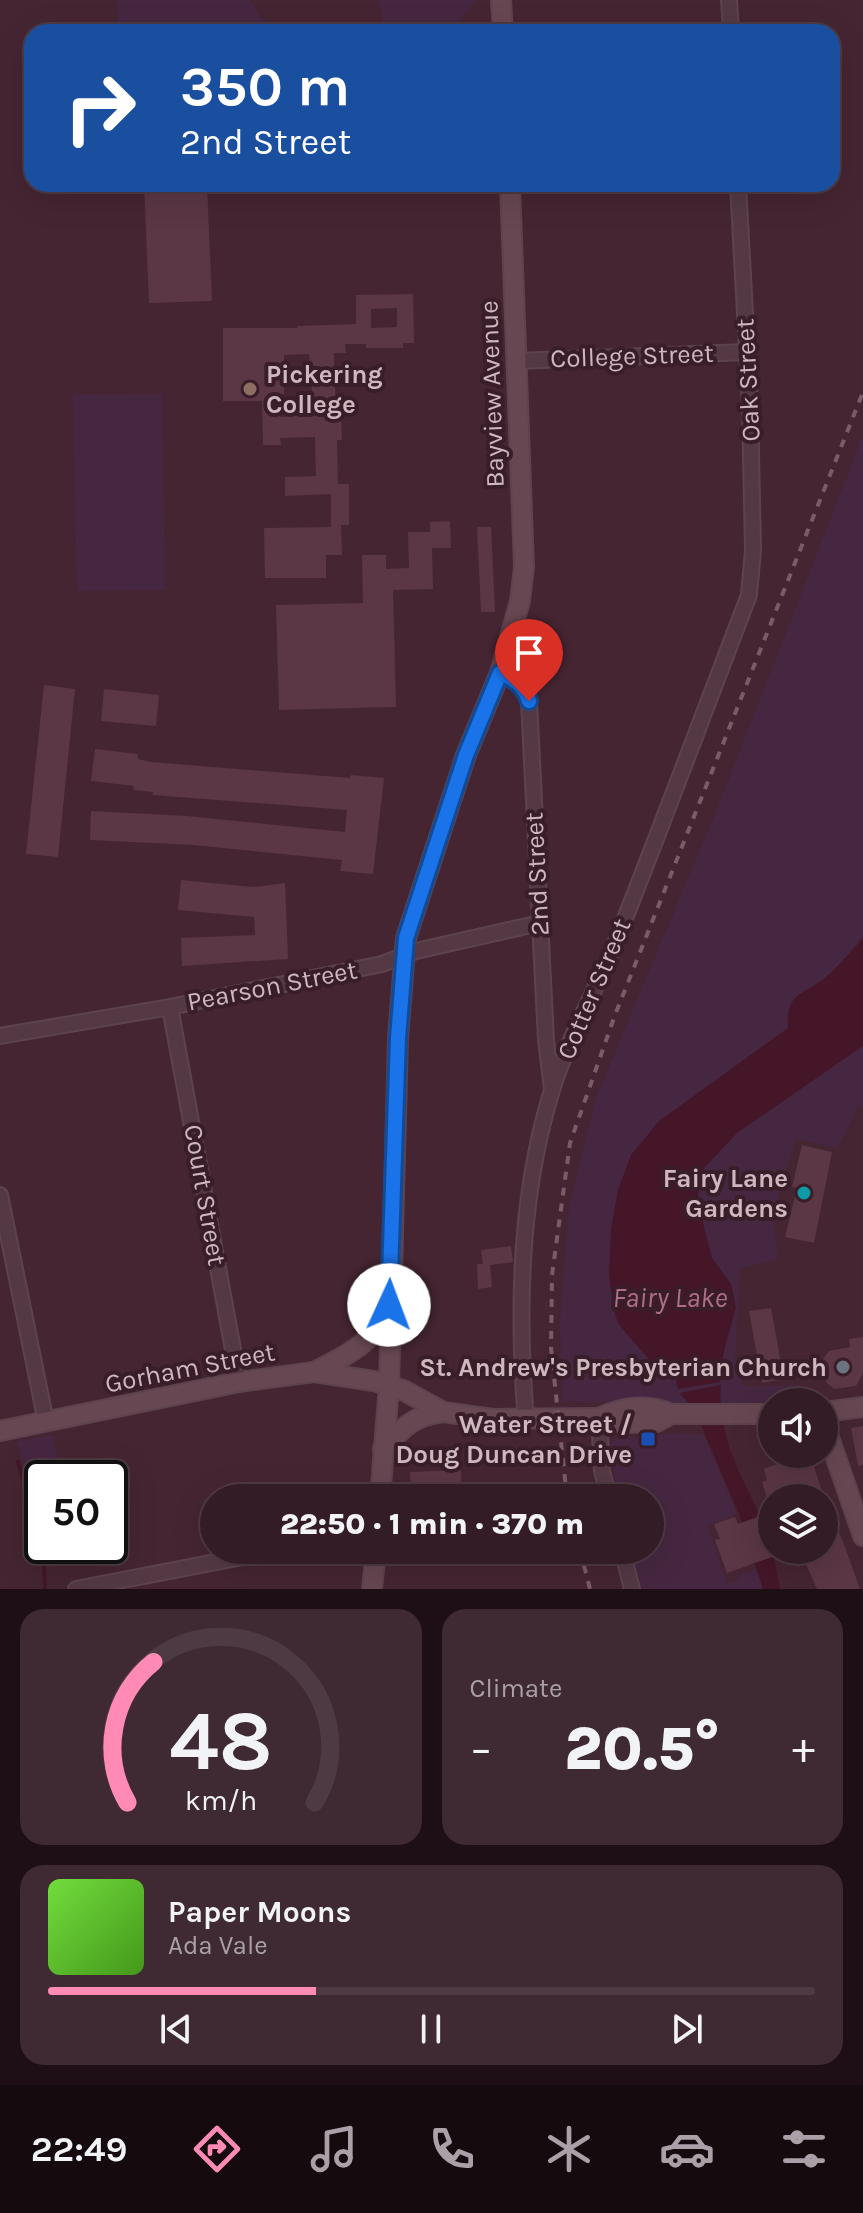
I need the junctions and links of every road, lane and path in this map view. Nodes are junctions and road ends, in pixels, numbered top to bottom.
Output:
1 (501, 0) edge
2 (729, 0) edge
3 (502, 24) edge
4 (730, 24) edge
5 (510, 192) edge
6 (738, 192) edge
7 (746, 352) junction
8 (517, 361) junction
9 (752, 577) joint
10 (500, 673) junction
11 (540, 923) junction
12 (404, 957) junction
13 (170, 1007) junction
14 (0, 1036) edge
15 (552, 1089) junction
16 (0, 1195) edge
17 (389, 1305) junction
18 (314, 1372) junction
19 (239, 1382) junction
20 (389, 1386) junction
21 (863, 1407) edge
22 (838, 1410) edge
23 (443, 1412) junction
24 (758, 1415) edge
25 (599, 1418) junction
26 (526, 1420) junction
27 (46, 1422) junction
28 (0, 1431) edge
29 (383, 1449) junction
30 (838, 1464) edge
31 (381, 1484) edge
32 (605, 1484) edge
33 (863, 1536) edge
34 (205, 1564) edge
35 (375, 1564) edge
36 (626, 1564) edge
37 (76, 1589) edge
38 (372, 1589) edge
39 (632, 1589) edge

1 - 3 main road
2 - 4 street
5 - 8 main road, Bayview Avenue
6 - 7 street, Oak Street
7 - 8 street, College Street
7 - 9 street, Oak Street
8 - 10 main road, Bayview Avenue
9 - 15 street, Cotter Street
10 - 11 street, 2nd Street
10 - 12 main road, Bayview Avenue
11 - 12 street, Pearson Street
11 - 15 street, 2nd Street
12 - 13 street, Pearson Street
12 - 17 main road, Bayview Avenue
13 - 14 street, Pearson Street
13 - 19 street, Court Street
15 - 26 street, Cotter Street
16 - 27 street
17 - 18 main road
17 - 20 main road, Bayview Avenue
18 - 19 main road, Gorham Street
18 - 20 main road, Gorham Street
19 - 27 main road, Gorham Street
20 - 23 main road, Gorham Street
20 - 29 main road, Bayview Avenue
21 - 22 main road
23 - 26 main road
23 - 29 main road
24 - 25 main road
25 - 26 main road
25 - 32 street
27 - 28 main road, Gorham Street
29 - 31 main road, Bayview Avenue
30 - 33 main road
34 - 37 street
35 - 38 main road
36 - 39 street

